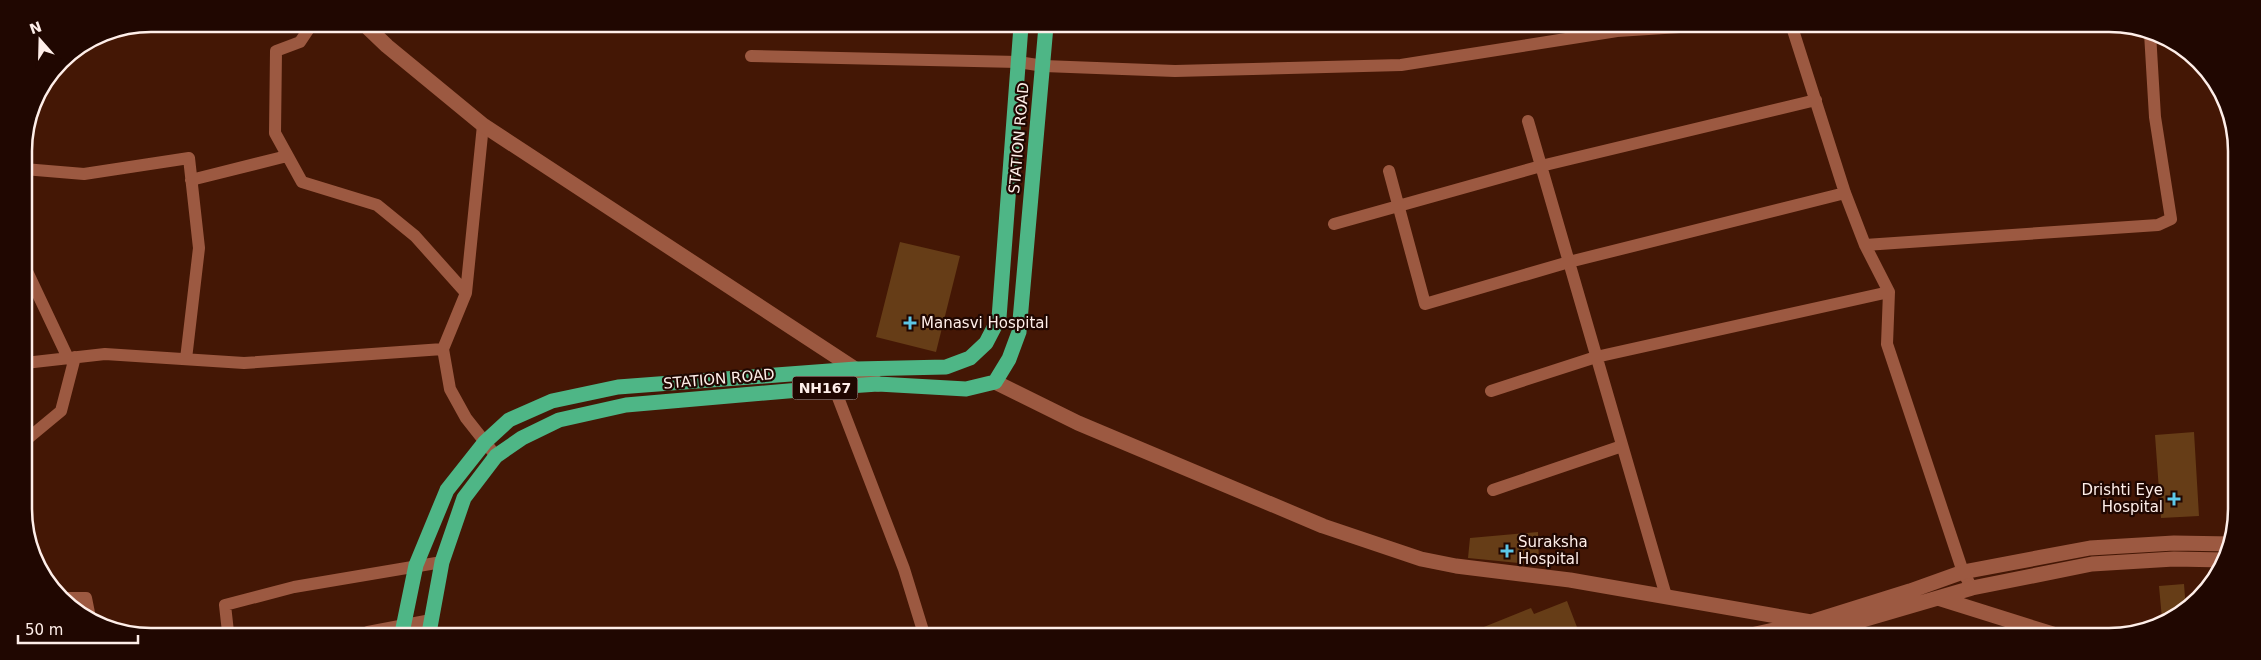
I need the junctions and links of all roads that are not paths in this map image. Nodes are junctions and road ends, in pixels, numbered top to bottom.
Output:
1 (307, 32) edge
2 (372, 32) edge
3 (1020, 32) edge
4 (1046, 32) edge
5 (1611, 32) edge
6 (1794, 32) edge
7 (2150, 40) edge
8 (751, 56) dead end
9 (1018, 62) junction
10 (1044, 66) junction
11 (1816, 100) junction
12 (1528, 121) dead end
13 (484, 125) junction
14 (287, 156) junction
15 (1542, 166) junction
16 (33, 170) edge
17 (1389, 171) dead end
18 (191, 180) junction
19 (1846, 194) junction
20 (1398, 206) junction
21 (1334, 224) dead end
22 (1865, 245) junction
23 (1569, 262) junction
24 (33, 282) edge
25 (1889, 292) junction
26 (466, 294) junction
27 (443, 350) junction
28 (1596, 357) junction
29 (72, 358) junction
30 (186, 359) junction
31 (32, 362) edge
32 (856, 369) junction
33 (995, 382) junction
34 (878, 384) junction
35 (834, 387) junction
36 (1491, 391) dead end
37 (32, 435) edge
38 (485, 442) junction
39 (1622, 446) junction
40 (496, 456) junction
41 (1493, 490) dead end
42 (2223, 544) edge
43 (2216, 560) edge
44 (442, 562) junction
45 (416, 566) junction
46 (1963, 572) junction
47 (1972, 588) junction
48 (1910, 592) junction
49 (1666, 596) junction
50 (73, 598) edge
51 (1938, 598) junction
52 (87, 609) edge
53 (430, 626) edge
54 (1803, 627) edge
55 (1816, 627) edge
56 (1843, 627) edge
57 (2030, 627) edge
58 (228, 628) edge
59 (403, 628) edge
60 (413, 628) edge
61 (922, 628) edge

1 - 14 street
2 - 13 street
3 - 9 highway, STATION ROAD / NH167
4 - 10 highway, STATION ROAD
5 - 10 street
6 - 11 street
7 - 22 street
8 - 9 street
9 - 10 street
9 - 32 highway, STATION ROAD / NH167
10 - 33 highway, STATION ROAD
11 - 15 street
11 - 19 street
12 - 15 street
13 - 26 street
13 - 32 street
14 - 18 street
14 - 26 street
15 - 20 street
15 - 23 street
16 - 18 street
17 - 20 street
18 - 30 street
19 - 22 street
19 - 23 street
20 - 21 street
20 - 23 street
22 - 25 street
23 - 28 street
24 - 29 street
25 - 28 street
25 - 46 street
26 - 27 street
27 - 30 street
27 - 38 street
28 - 36 street
28 - 39 street
29 - 30 street
29 - 31 street
29 - 37 street
32 - 34 street
32 - 38 highway, STATION ROAD / NH167
33 - 34 highway, STATION ROAD / NH167
33 - 49 street
34 - 35 highway, STATION ROAD / NH167
35 - 40 highway, STATION ROAD / NH167
35 - 61 street
38 - 40 street
38 - 45 highway, STATION ROAD / NH167
39 - 41 street
39 - 49 street
40 - 44 highway, STATION ROAD / NH167
42 - 46 street
43 - 47 street
44 - 45 street
44 - 53 highway, STATION ROAD / NH167
45 - 58 street
45 - 59 highway, STATION ROAD / NH167
46 - 47 street
46 - 48 street
47 - 51 street
48 - 51 street
48 - 55 street
49 - 54 street
50 - 52 street
51 - 56 street
51 - 57 street
53 - 60 street

